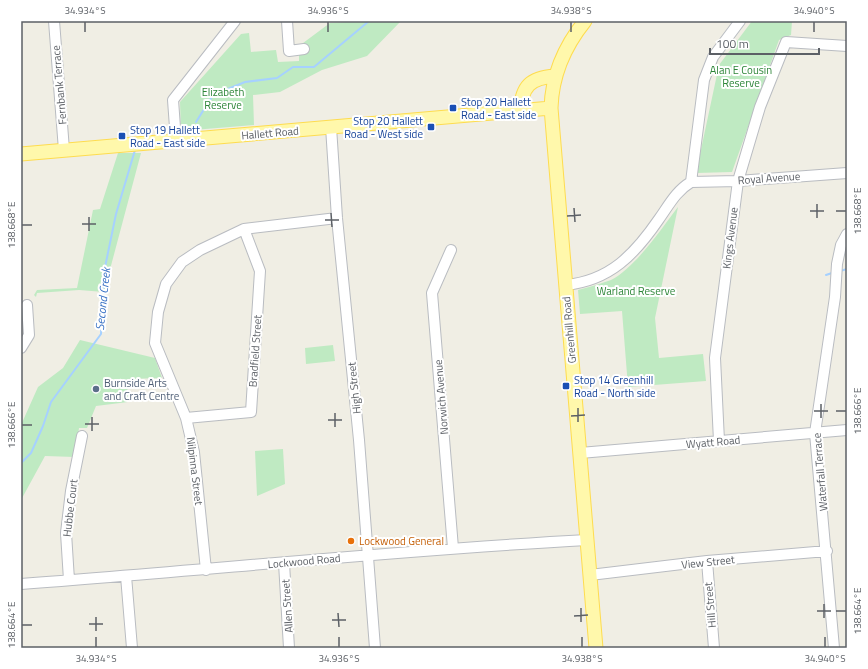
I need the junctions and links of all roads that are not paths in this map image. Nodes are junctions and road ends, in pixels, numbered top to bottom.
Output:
1 (54, 21) edge
2 (235, 21) edge
3 (287, 21) edge
4 (740, 21) edge
5 (579, 23) edge
6 (847, 46) edge
7 (304, 49) dead end
8 (555, 76) junction
9 (551, 108) junction
10 (520, 111) junction
11 (331, 127) junction
12 (176, 141) junction
13 (64, 150) junction
14 (21, 154) edge
15 (847, 173) edge
16 (738, 181) junction
17 (691, 182) junction
18 (337, 218) junction
19 (244, 229) junction
20 (847, 234) edge
21 (451, 250) dead end
22 (565, 285) junction
23 (27, 305) dead end
24 (21, 348) edge
25 (186, 418) junction
26 (847, 430) edge
27 (815, 433) junction
28 (82, 436) dead end
29 (719, 441) junction
30 (580, 453) junction
31 (587, 540) junction
32 (453, 548) junction
33 (827, 551) junction
34 (368, 555) junction
35 (707, 561) junction
36 (284, 563) junction
37 (206, 570) junction
38 (590, 575) junction
39 (126, 576) junction
40 (69, 580) junction
41 (21, 584) edge
42 (132, 648) edge
43 (289, 648) edge
44 (375, 648) edge
45 (596, 648) edge
46 (714, 648) edge
47 (834, 648) edge

1 - 13 street, Fernbank Terrace
2 - 12 street
3 - 7 street
4 - 17 street
5 - 8 main road, Greenhill Road
6 - 16 street, Kings Avenue
8 - 9 main road, Greenhill Road
8 - 10 main road
9 - 10 main road, Hallett Road
9 - 22 main road, Greenhill Road
10 - 11 main road, Hallett Road
11 - 12 main road, Hallett Road
11 - 18 street, High Street
12 - 13 main road, Hallett Road
13 - 14 main road, Hallett Road
15 - 16 street, Royal Avenue
16 - 17 street, Royal Avenue
16 - 29 street, Kings Avenue
17 - 22 street
18 - 19 street, Nilpinna Street
18 - 34 street, High Street
19 - 25 street, Nilpinna Street
19 - 25 street, Bradfield Street
20 - 27 street, Waterfall Terrace
21 - 32 street, Norwich Avenue
22 - 30 main road, Greenhill Road
23 - 24 street
25 - 37 street, Nilpinna Street
26 - 27 street, Wyatt Road
27 - 29 street, Wyatt Road
27 - 33 street, Waterfall Terrace
28 - 40 street, Hubbe Court
29 - 30 street, Wyatt Road
30 - 31 main road, Greenhill Road
31 - 32 street, Lockwood Road
31 - 38 main road, Greenhill Road
32 - 34 street, Lockwood Road
33 - 35 street, View Street
33 - 47 street, Waterfall Terrace
34 - 36 street, Lockwood Road
34 - 44 street, High Street
35 - 38 street, View Street
35 - 46 street, Hill Street
36 - 37 street, Lockwood Road
36 - 43 street, Allen Street
37 - 39 street, Lockwood Road
38 - 45 main road, Greenhill Road
39 - 40 street, Lockwood Road
39 - 42 street
40 - 41 street, Lockwood Road

